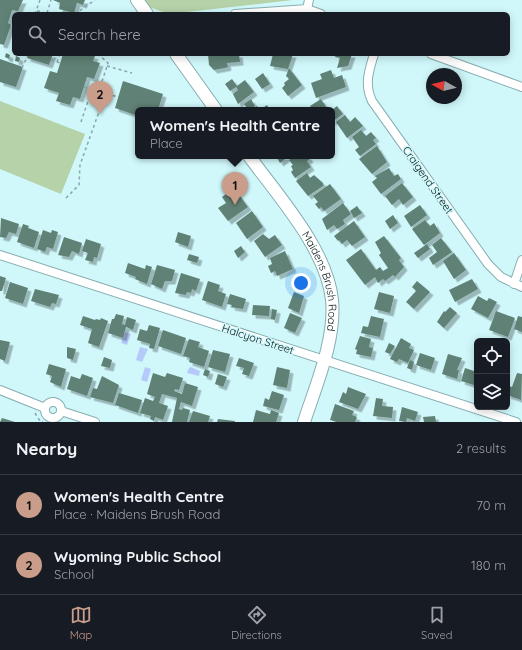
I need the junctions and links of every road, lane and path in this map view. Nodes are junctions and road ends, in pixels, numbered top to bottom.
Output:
1 (40, 0) edge
2 (51, 0) edge
3 (95, 0) edge
4 (137, 0) edge
5 (310, 0) edge
6 (306, 9) junction
7 (37, 10) joint
8 (42, 12) dead end
9 (46, 12) edge
10 (77, 12) edge
11 (146, 12) edge
12 (263, 12) edge
13 (315, 12) edge
14 (28, 56) edge
15 (59, 56) edge
16 (100, 56) edge
17 (177, 56) edge
18 (373, 56) edge
19 (437, 56) edge
20 (51, 60) dead end
21 (57, 62) junction
22 (60, 63) dead end
23 (107, 66) junction
24 (22, 68) dead end
25 (132, 73) dead end
26 (84, 87) dead end
27 (522, 87) edge
28 (92, 89) junction
29 (99, 91) junction
30 (118, 97) dead end
31 (214, 107) edge
32 (81, 122) dead end
33 (251, 159) edge
34 (66, 198) dead end
35 (0, 254) edge
36 (522, 260) edge
37 (514, 284) junction
38 (522, 287) edge
39 (324, 361) junction
40 (0, 390) edge
41 (45, 408) junction
42 (61, 411) junction
43 (50, 420) edge
44 (95, 422) edge
45 (304, 422) edge
46 (516, 422) edge

1 - 7 path
2 - 9 path
3 - 10 path
4 - 11 street
5 - 6 street
6 - 12 street
6 - 13 street
7 - 8 path
14 - 24 path
15 - 21 path
16 - 23 path
17 - 31 street
18 - 37 street, Craigend Street
19 - 27 street
20 - 21 path
21 - 22 path
23 - 25 path
23 - 29 path
26 - 28 path
28 - 29 path
28 - 32 path
29 - 30 path
29 - 34 path
33 - 39 street, Maidens Brush Road
35 - 39 street, Halcyon Street
36 - 37 street
37 - 38 street, Craigend Street
39 - 45 street, Maidens Brush Road
39 - 46 street, Halcyon Street
40 - 41 street
41 - 42 street
41 - 43 street
42 - 43 street
42 - 44 street

